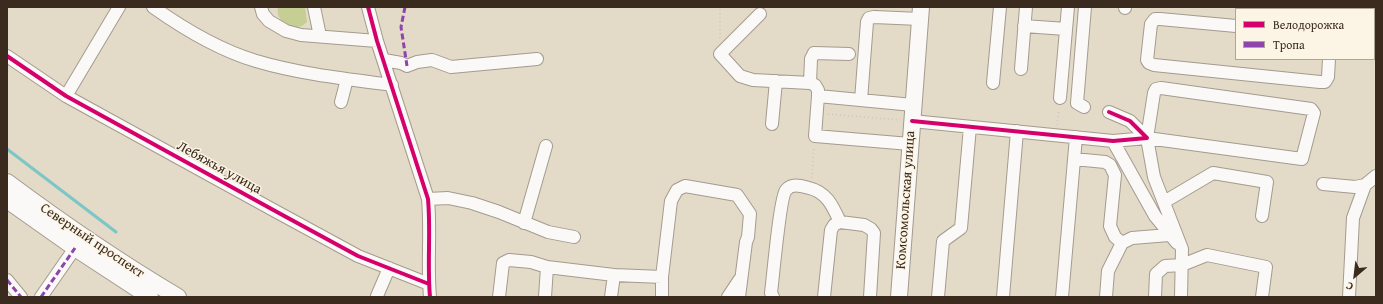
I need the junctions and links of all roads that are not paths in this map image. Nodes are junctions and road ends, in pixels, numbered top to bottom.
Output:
1 (120, 7) edge
2 (153, 7) edge
3 (261, 7) edge
4 (271, 7) edge
5 (314, 7) edge
6 (368, 7) edge
7 (1000, 7) edge
8 (1026, 7) edge
9 (1068, 7) edge
10 (1085, 7) edge
11 (921, 13) edge
12 (760, 14) dead end
13 (269, 21) junction
14 (1024, 26) junction
15 (1235, 26) edge
16 (1066, 29) junction
17 (320, 36) junction
18 (377, 41) junction
19 (849, 54) dead end
20 (7, 56) edge
21 (536, 59) dead end
22 (384, 60) junction
23 (1329, 60) edge
24 (1021, 69) dead end
25 (347, 79) junction
26 (776, 81) junction
27 (810, 83) junction
28 (993, 83) dead end
29 (392, 85) junction
30 (66, 96) junction
31 (818, 96) junction
32 (1060, 98) road end
33 (861, 100) junction
34 (341, 102) dead end
35 (1084, 107) dead end
36 (1109, 112) dead end
37 (913, 113) junction
38 (772, 124) dead end
39 (970, 127) junction
40 (1017, 131) junction
41 (1076, 137) junction
42 (1147, 138) junction
43 (1113, 141) junction
44 (910, 144) junction
45 (546, 146) dead end
46 (1074, 159) junction
47 (1376, 176) edge
48 (7, 182) edge
49 (1323, 184) dead end
50 (1365, 185) junction
51 (428, 199) junction
52 (7, 200) edge
53 (1164, 202) junction
54 (1262, 216) dead end
55 (840, 222) junction
56 (524, 223) junction
57 (1169, 235) junction
58 (574, 237) dead end
59 (1122, 243) junction
60 (75, 248) junction
61 (1182, 249) junction
62 (1182, 265) junction
63 (547, 267) junction
64 (389, 268) junction
65 (614, 275) junction
66 (742, 276) junction
67 (662, 277) junction
68 (8, 283) edge
69 (429, 284) junction
70 (377, 296) dead end
71 (21, 297) edge
72 (41, 297) edge
73 (150, 297) edge
74 (178, 297) edge
75 (430, 297) edge
76 (500, 297) edge
77 (545, 297) edge
78 (611, 297) edge
79 (662, 297) edge
80 (728, 297) edge
81 (739, 297) edge
82 (773, 297) edge
83 (824, 297) edge
84 (870, 297) edge
85 (899, 297) edge
86 (938, 297) edge
87 (1003, 297) edge
88 (1062, 297) edge
89 (1106, 297) edge
90 (1155, 297) edge
91 (1181, 297) edge
92 (1262, 297) edge
93 (1349, 297) edge

1 - 30 street
2 - 25 street
3 - 13 street
4 - 13 street
5 - 17 street
6 - 18 street
7 - 28 street
8 - 14 street
9 - 16 street
10 - 35 street
11 - 33 street
11 - 37 main road, Комсомольская улица
12 - 26 street
13 - 17 street
14 - 16 street
14 - 24 street
15 - 23 street
16 - 32 street
17 - 18 street
18 - 22 street
19 - 27 street
20 - 30 street, Лебяжья улица
21 - 22 street
22 - 29 street
25 - 29 street
25 - 34 street
26 - 27 street
26 - 38 street
27 - 31 street
29 - 51 street
30 - 64 street, Лебяжья улица
31 - 33 street
31 - 44 street
33 - 37 street
36 - 42 street
37 - 39 street
37 - 44 main road, Комсомольская улица
39 - 40 street
39 - 86 street
40 - 41 street
40 - 87 street
41 - 43 street
41 - 46 street
42 - 42 street
42 - 43 street
42 - 53 street
43 - 57 street
44 - 85 main road, Комсомольская улица
45 - 56 street
46 - 59 street
46 - 88 street
47 - 50 street
48 - 74 main road, Северный проспект
49 - 50 street
50 - 93 street
51 - 56 street
51 - 69 street
52 - 60 main road, Северный проспект
53 - 54 street
53 - 61 street
55 - 82 street
55 - 83 street
55 - 84 street
56 - 58 street
57 - 59 street
57 - 61 street
59 - 89 street
60 - 72 street
60 - 73 main road, Северный проспект
61 - 62 street
62 - 90 street
62 - 91 street
62 - 92 street
63 - 65 street
63 - 76 street
63 - 77 street
64 - 69 street, Лебяжья улица
64 - 70 street
65 - 67 street
65 - 78 street
66 - 67 street
66 - 80 street
66 - 81 street
67 - 79 street
68 - 71 street
69 - 75 street

